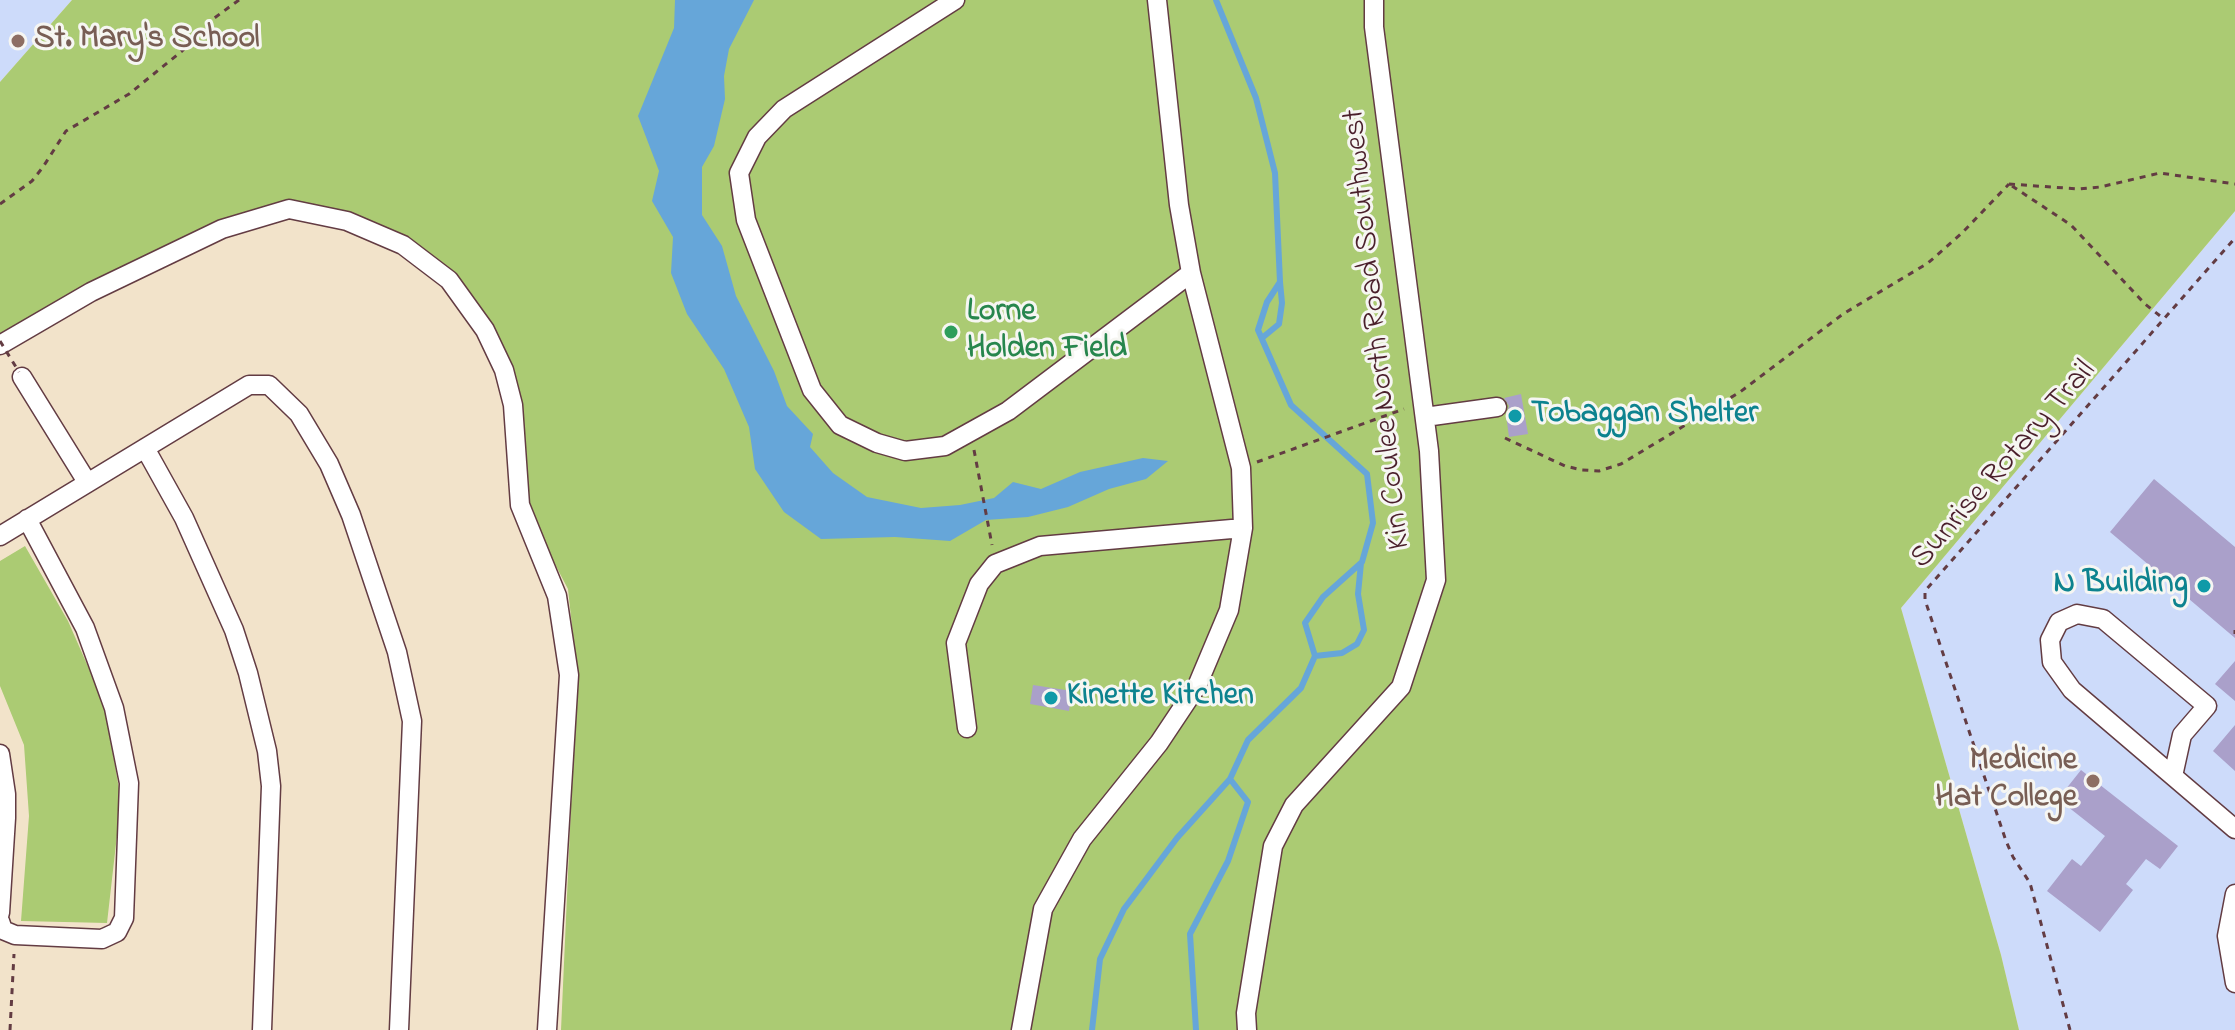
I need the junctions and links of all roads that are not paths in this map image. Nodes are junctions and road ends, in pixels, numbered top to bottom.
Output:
1 (955, 0) edge
2 (1157, 0) edge
3 (1374, 0) edge
4 (1191, 273) junction
5 (0, 343) edge
6 (21, 374) road end
7 (1497, 407) dead end
8 (1424, 410) junction
9 (145, 448) junction
10 (87, 482) junction
11 (27, 519) junction
12 (1243, 528) junction
13 (0, 536) edge
14 (967, 728) dead end
15 (0, 754) edge
16 (2173, 776) junction
17 (2235, 829) edge
18 (2235, 894) edge
19 (0, 913) edge
20 (0, 921) edge
21 (2235, 983) edge
22 (262, 1030) edge
23 (399, 1030) edge
24 (547, 1030) edge
25 (1021, 1030) edge
26 (1247, 1030) edge

1 - 4 street
2 - 4 street
3 - 8 street, Kin Coulee North Road Southwest
4 - 12 street
5 - 24 street
6 - 10 street
7 - 8 street
8 - 26 street, Kin Coulee North Road Southwest
9 - 10 street
9 - 22 street
9 - 23 street
10 - 11 street
11 - 13 street
11 - 20 street
12 - 14 street
12 - 25 street
15 - 19 street
16 - 16 street
16 - 17 street
18 - 21 street

